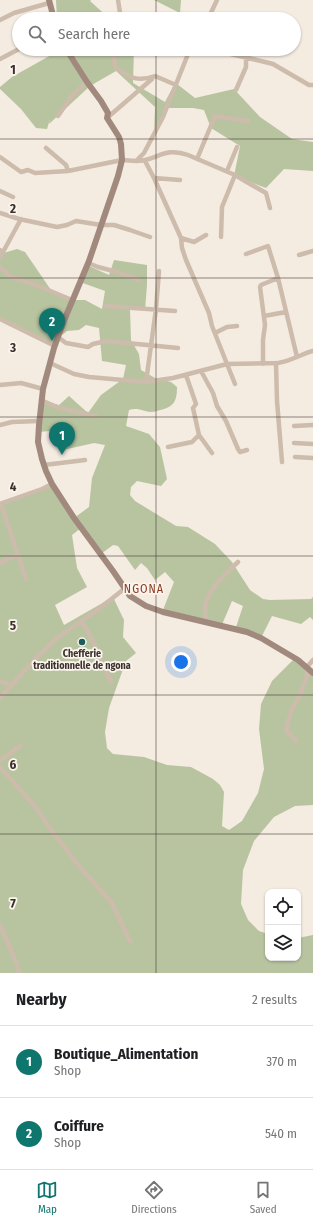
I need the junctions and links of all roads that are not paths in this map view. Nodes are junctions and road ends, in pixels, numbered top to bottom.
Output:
1 (118, 0) edge
2 (210, 0) edge
3 (216, 1) edge
4 (49, 2) edge
5 (17, 12) edge
6 (52, 12) edge
7 (120, 12) edge
8 (211, 12) edge
9 (12, 14) edge
10 (0, 20) edge
11 (12, 52) edge
12 (70, 56) edge
13 (114, 56) edge
14 (187, 56) edge
15 (238, 56) edge
16 (0, 58) edge
17 (246, 58) junction
18 (154, 76) junction
19 (86, 82) junction
20 (176, 85) junction
21 (313, 85) edge
22 (236, 90) dead end
23 (58, 116) dead end
24 (108, 118) junction
25 (248, 121) dead end
26 (237, 147) dead end
27 (46, 148) dead end
28 (0, 157) edge
29 (197, 159) junction
30 (122, 160) junction
31 (136, 161) junction
32 (144, 161) junction
33 (68, 171) junction
34 (227, 171) junction
35 (235, 174) junction
36 (154, 178) junction
37 (180, 180) dead end
38 (0, 191) edge
39 (13, 196) dead end
40 (270, 208) dead end
41 (0, 213) edge
42 (21, 219) junction
43 (101, 225) junction
44 (206, 235) dead end
45 (150, 237) dead end
46 (221, 237) dead end
47 (181, 238) junction
48 (2, 251) edge
49 (313, 251) edge
50 (246, 254) dead end
51 (299, 255) dead end
52 (0, 258) edge
53 (88, 263) junction
54 (0, 267) edge
55 (159, 272) dead end
56 (278, 278) junction
57 (139, 280) dead end
58 (72, 300) junction
59 (106, 306) dead end
60 (156, 309) junction
61 (175, 311) dead end
62 (286, 312) junction
63 (264, 316) junction
64 (0, 319) edge
65 (237, 326) dead end
66 (215, 333) junction
67 (58, 337) junction
68 (55, 346) junction
69 (151, 346) junction
70 (178, 348) dead end
71 (313, 352) edge
72 (297, 357) junction
73 (50, 363) junction
74 (276, 363) junction
75 (227, 364) junction
76 (263, 364) junction
77 (201, 371) junction
78 (186, 375) junction
79 (146, 382) junction
80 (235, 384) dead end
81 (0, 385) edge
82 (43, 389) junction
83 (42, 400) junction
84 (96, 416) dead end
85 (39, 421) junction
86 (0, 425) edge
87 (313, 425) edge
88 (294, 426) dead end
89 (200, 435) junction
90 (294, 443) dead end
91 (313, 444) edge
92 (168, 447) dead end
93 (247, 450) dead end
94 (212, 453) dead end
95 (296, 457) dead end
96 (313, 458) edge
97 (85, 460) dead end
98 (282, 462) dead end
99 (44, 465) junction
100 (52, 484) junction
101 (0, 504) edge
102 (18, 554) junction
103 (238, 562) dead end
104 (0, 563) edge
105 (26, 578) dead end
106 (124, 589) junction
107 (81, 621) junction
108 (208, 623) junction
109 (313, 660) edge
110 (307, 667) junction
111 (313, 673) edge
112 (0, 681) edge
113 (111, 682) dead end
114 (12, 686) junction
115 (0, 698) edge
116 (296, 741) dead end
117 (21, 745) dead end
118 (0, 761) edge
119 (0, 767) edge
120 (0, 926) edge
121 (130, 941) dead end
122 (19, 973) edge

1 - 7 street
2 - 3 street
3 - 8 street
4 - 5 street
4 - 6 street
9 - 10 street
11 - 16 street
12 - 19 street
13 - 18 street
14 - 20 street
15 - 17 street
17 - 21 street
17 - 22 street
18 - 20 street
18 - 24 street
19 - 23 street
19 - 24 street
20 - 31 street
24 - 30 street
25 - 29 street
26 - 34 street
27 - 33 street
28 - 33 street
29 - 32 street
29 - 34 street
30 - 31 street
30 - 33 street
30 - 43 street
31 - 32 street
32 - 36 street
34 - 35 street
35 - 40 street
35 - 46 street
36 - 37 street
36 - 47 street
38 - 39 street
41 - 42 street
42 - 43 street
42 - 48 street
43 - 45 street
43 - 53 street
44 - 47 street
47 - 66 street
48 - 52 street
49 - 51 street
50 - 56 street
53 - 57 street
53 - 58 street
54 - 58 street
55 - 60 street
56 - 62 street
56 - 63 street
58 - 67 street
59 - 60 street
60 - 61 street
60 - 69 street
62 - 63 street
62 - 72 street
63 - 76 street
64 - 68 street
65 - 66 street
66 - 75 street
67 - 68 street
67 - 69 street
68 - 73 street
69 - 70 street
69 - 79 street
71 - 72 street
72 - 74 street
73 - 79 street
73 - 82 street
74 - 76 street
74 - 98 street
75 - 76 street
75 - 77 street
75 - 80 street
77 - 78 street
77 - 93 street
78 - 79 street
78 - 89 street
81 - 82 street
82 - 83 street
83 - 84 street
83 - 85 street
85 - 86 street
85 - 99 street
87 - 88 street
89 - 92 street
89 - 94 street
90 - 91 street
95 - 96 street
97 - 99 street
99 - 100 street
100 - 101 street
100 - 106 street
101 - 102 street
102 - 104 street
102 - 105 street
103 - 108 street
106 - 107 street
106 - 108 street
107 - 113 street
107 - 114 street
108 - 110 street
109 - 110 street
110 - 111 street
110 - 116 street
112 - 114 street
114 - 115 street
117 - 118 street
119 - 121 street
120 - 122 street

